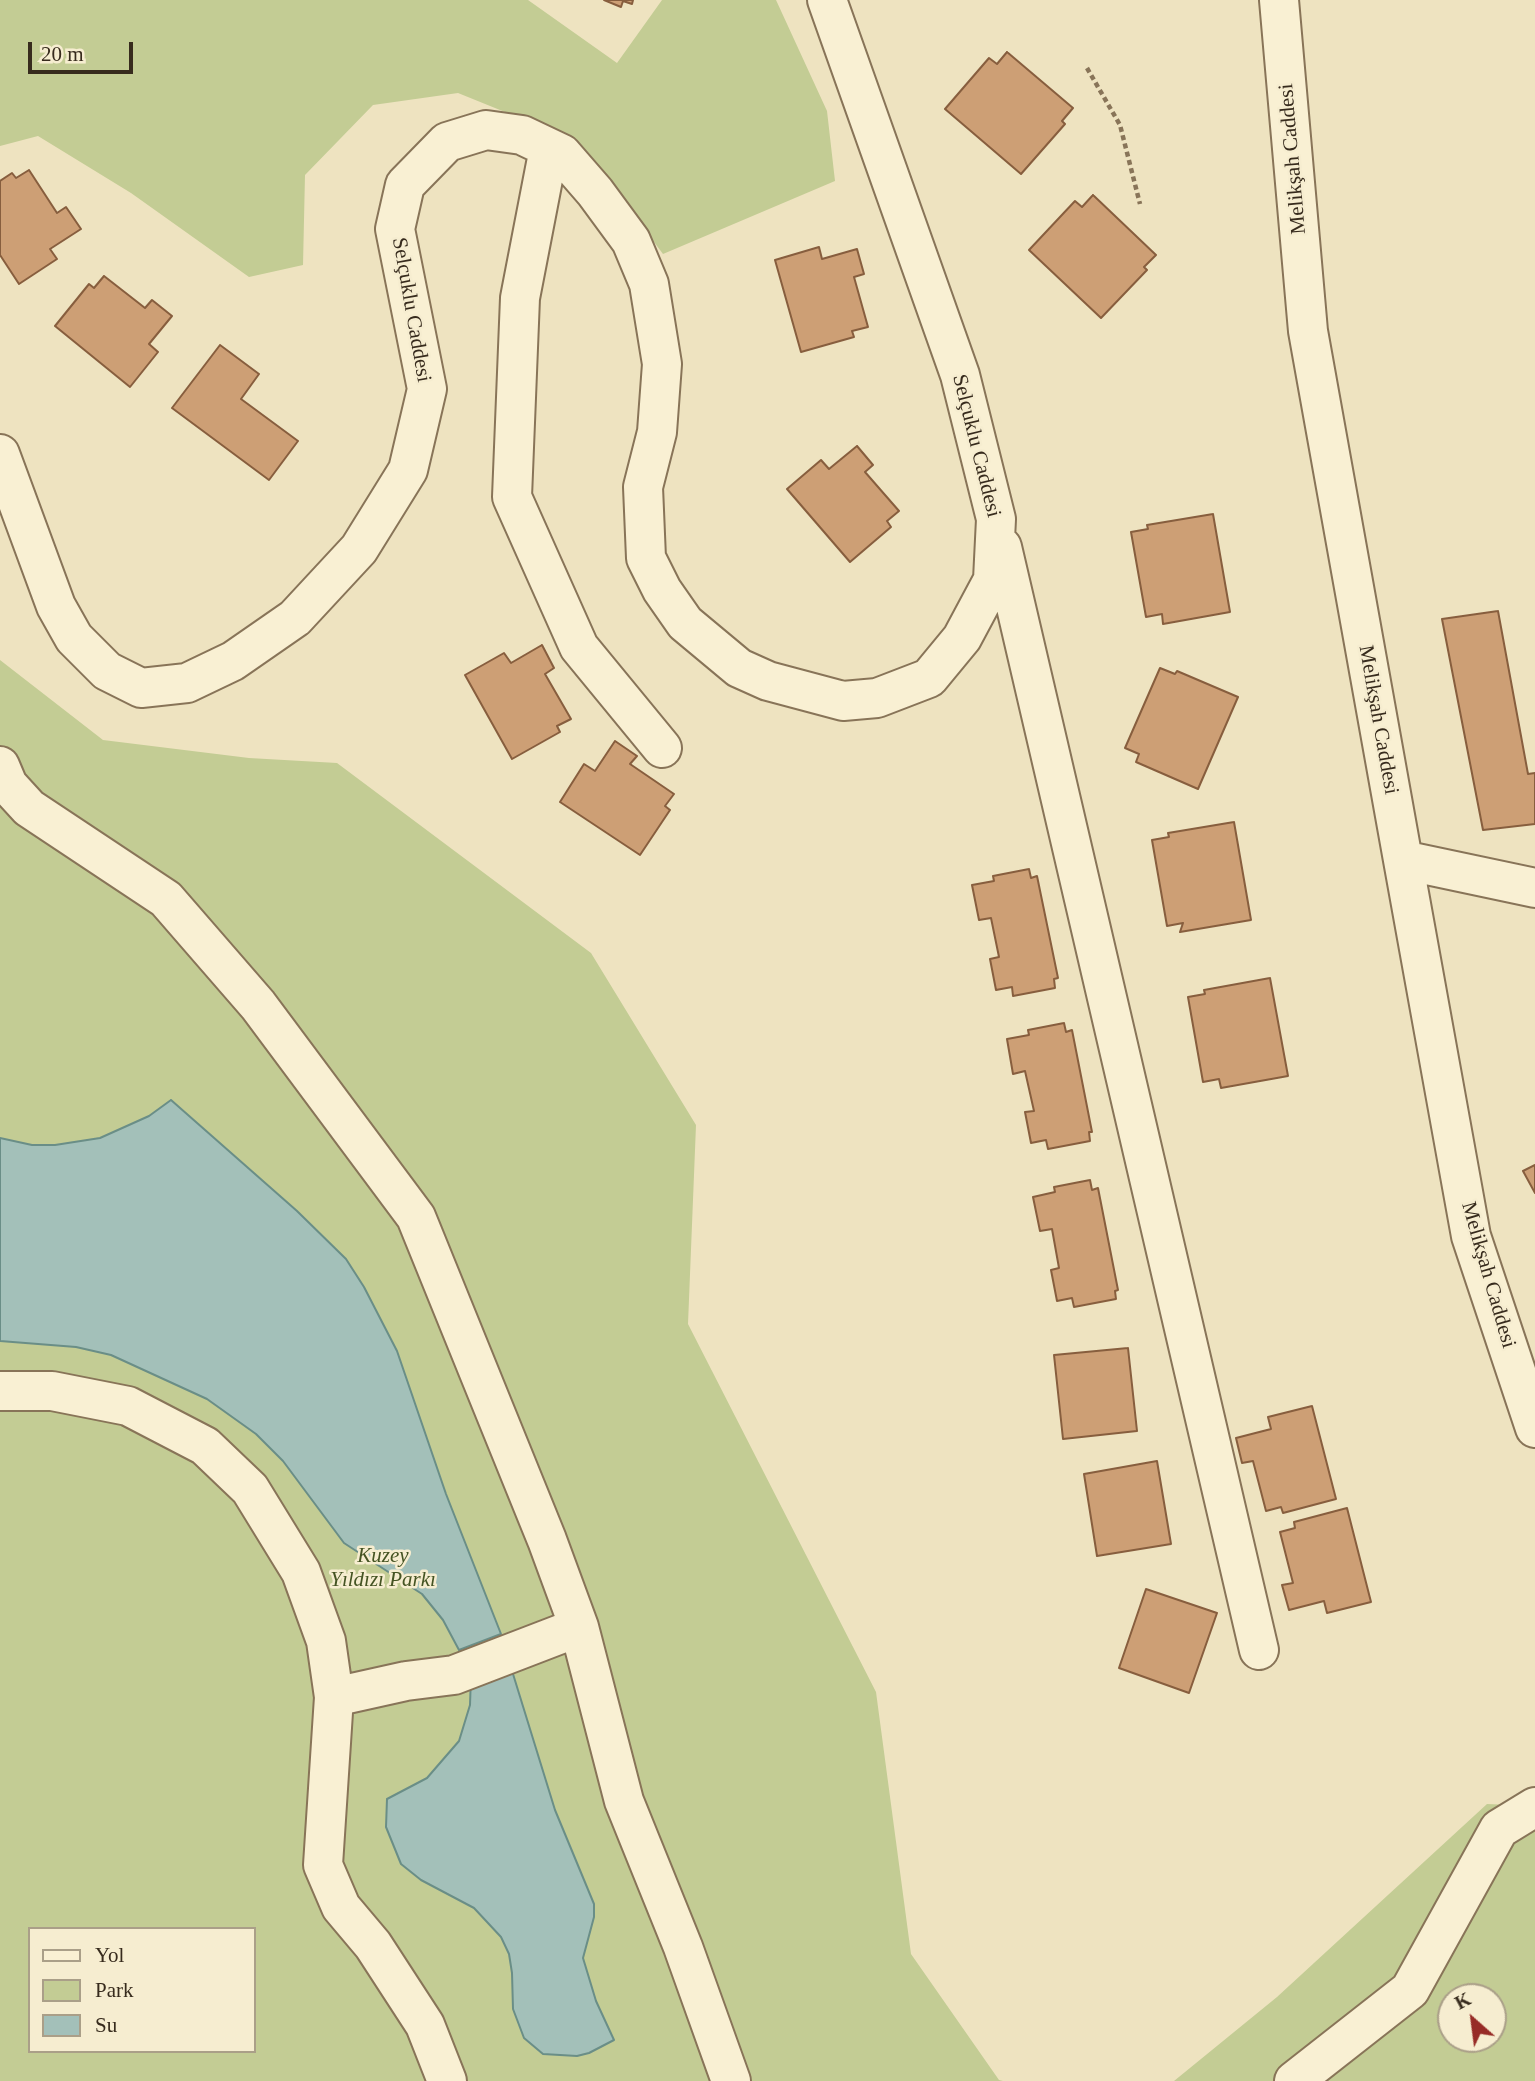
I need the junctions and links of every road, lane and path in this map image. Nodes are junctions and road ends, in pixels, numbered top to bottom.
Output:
1 (827, 0) edge
2 (1279, 0) edge
3 (1087, 68) dead end
4 (549, 148) junction
5 (1140, 204) dead end
6 (0, 454) edge
7 (996, 519) junction
8 (662, 748) dead end
9 (0, 766) edge
10 (1403, 860) junction
11 (1535, 888) edge
12 (0, 1391) edge
13 (1535, 1428) edge
14 (579, 1627) junction
15 (1259, 1650) dead end
16 (334, 1697) junction
17 (1535, 1807) edge
18 (447, 2081) edge
19 (731, 2081) edge
20 (1294, 2081) edge

1 - 7 street, Selçuklu Caddesi
2 - 10 street, Melikşah Caddesi
3 - 5 path
4 - 6 street, Selçuklu Caddesi
4 - 7 street, Selçuklu Caddesi
4 - 8 street
7 - 15 street
9 - 14 street
10 - 11 street
10 - 13 street, Melikşah Caddesi
12 - 16 street
14 - 16 street
14 - 19 street
16 - 18 street
17 - 20 street

